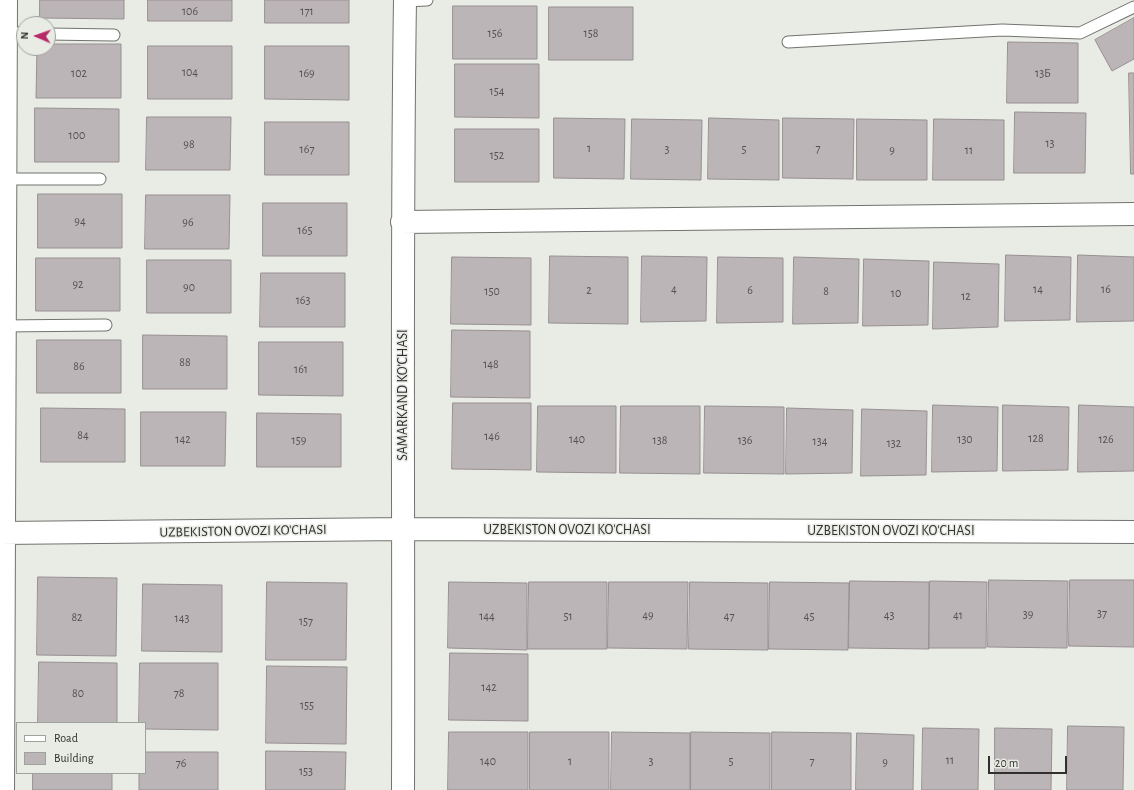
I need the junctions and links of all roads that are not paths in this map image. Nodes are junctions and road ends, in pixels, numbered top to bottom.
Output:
1 (6, 0) edge
2 (404, 0) edge
3 (427, 0) edge
4 (1134, 7) edge
5 (10, 33) edge
6 (56, 34) edge
7 (114, 35) dead end
8 (788, 42) dead end
9 (2, 179) edge
10 (100, 179) dead end
11 (1134, 214) edge
12 (402, 222) junction
13 (106, 325) dead end
14 (2, 326) edge
15 (404, 529) junction
16 (1134, 532) edge
17 (2, 533) edge
18 (6, 744) edge
19 (3, 790) edge
20 (403, 790) edge

1 - 5 street
2 - 3 lane
2 - 12 street, SAMARKAND KO’CHASI
4 - 8 lane
5 - 9 street
6 - 7 lane
9 - 10 lane
9 - 14 street
11 - 12 street
12 - 15 street, SAMARKAND KO’CHASI
13 - 14 lane
14 - 17 street
15 - 16 street, UZBEKISTON OVOZI KO'CHASI
15 - 17 street, UZBEKISTON OVOZI KO'CHASI
15 - 20 street, SAMARKAND KO’CHASI
17 - 18 street
18 - 19 street

